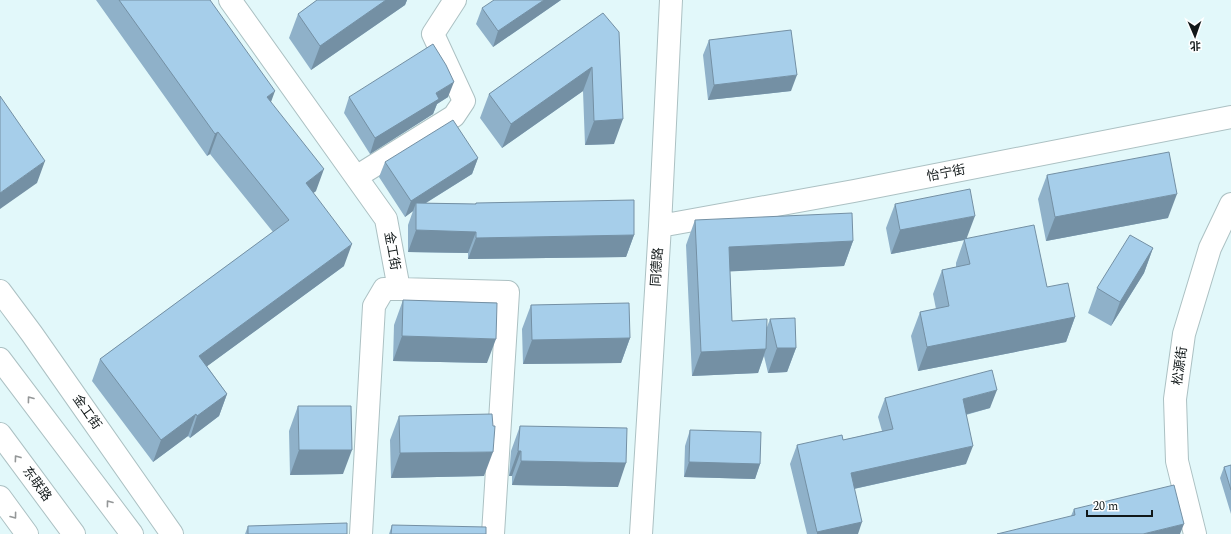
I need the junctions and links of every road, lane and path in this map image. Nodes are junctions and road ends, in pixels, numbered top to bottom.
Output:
1 (230, 0) edge
2 (455, 0) edge
3 (671, 0) edge
4 (1231, 117) edge
5 (356, 177) junction
6 (1231, 204) edge
7 (660, 226) junction
8 (399, 289) junction
9 (0, 291) edge
10 (0, 359) edge
11 (0, 434) edge
12 (0, 497) edge
13 (27, 534) edge
14 (74, 534) edge
15 (132, 534) edge
16 (172, 534) edge
17 (361, 534) edge
18 (493, 534) edge
19 (641, 534) edge
20 (1195, 534) edge

1 - 5 main road, 金工街
2 - 5 main road
3 - 7 main road, 同德路
4 - 7 main road, 怡宁街
5 - 8 main road, 金工街
6 - 20 main road, 松源街
7 - 19 main road, 同德路
8 - 17 main road, 金工街
8 - 18 main road
9 - 16 main road, 金工街
15 -> 10 main road
14 -> 11 main road, 东联路
12 -> 13 main road

